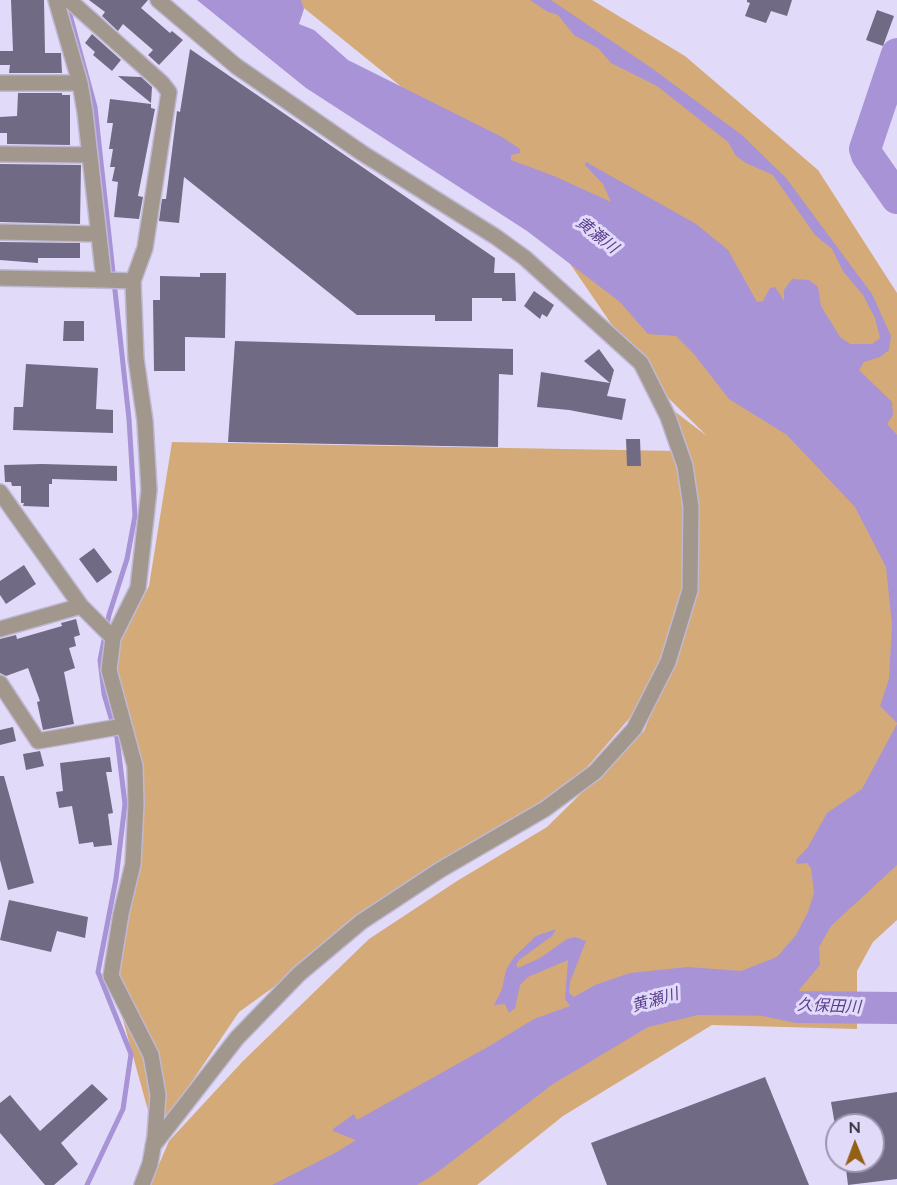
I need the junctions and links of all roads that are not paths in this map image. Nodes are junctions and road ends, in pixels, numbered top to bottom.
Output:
1 (56, 0) edge
2 (69, 0) edge
3 (158, 0) edge
4 (0, 83) edge
5 (80, 83) junction
6 (0, 154) edge
7 (90, 155) junction
8 (0, 232) edge
9 (99, 234) junction
10 (0, 278) edge
11 (104, 280) junction
12 (129, 281) junction
13 (0, 492) edge
14 (81, 606) junction
15 (0, 629) edge
16 (113, 638) junction
17 (0, 682) edge
18 (124, 726) junction
19 (153, 1146) junction
20 (142, 1185) edge

1 - 5 street
2 - 12 street
3 - 19 street
4 - 5 street
5 - 7 street
6 - 7 street
7 - 9 street
8 - 9 street
9 - 11 street
10 - 11 street
11 - 12 street
12 - 16 street
13 - 14 street
14 - 15 street
14 - 16 street
16 - 18 street
17 - 18 street
18 - 19 street
19 - 20 street

